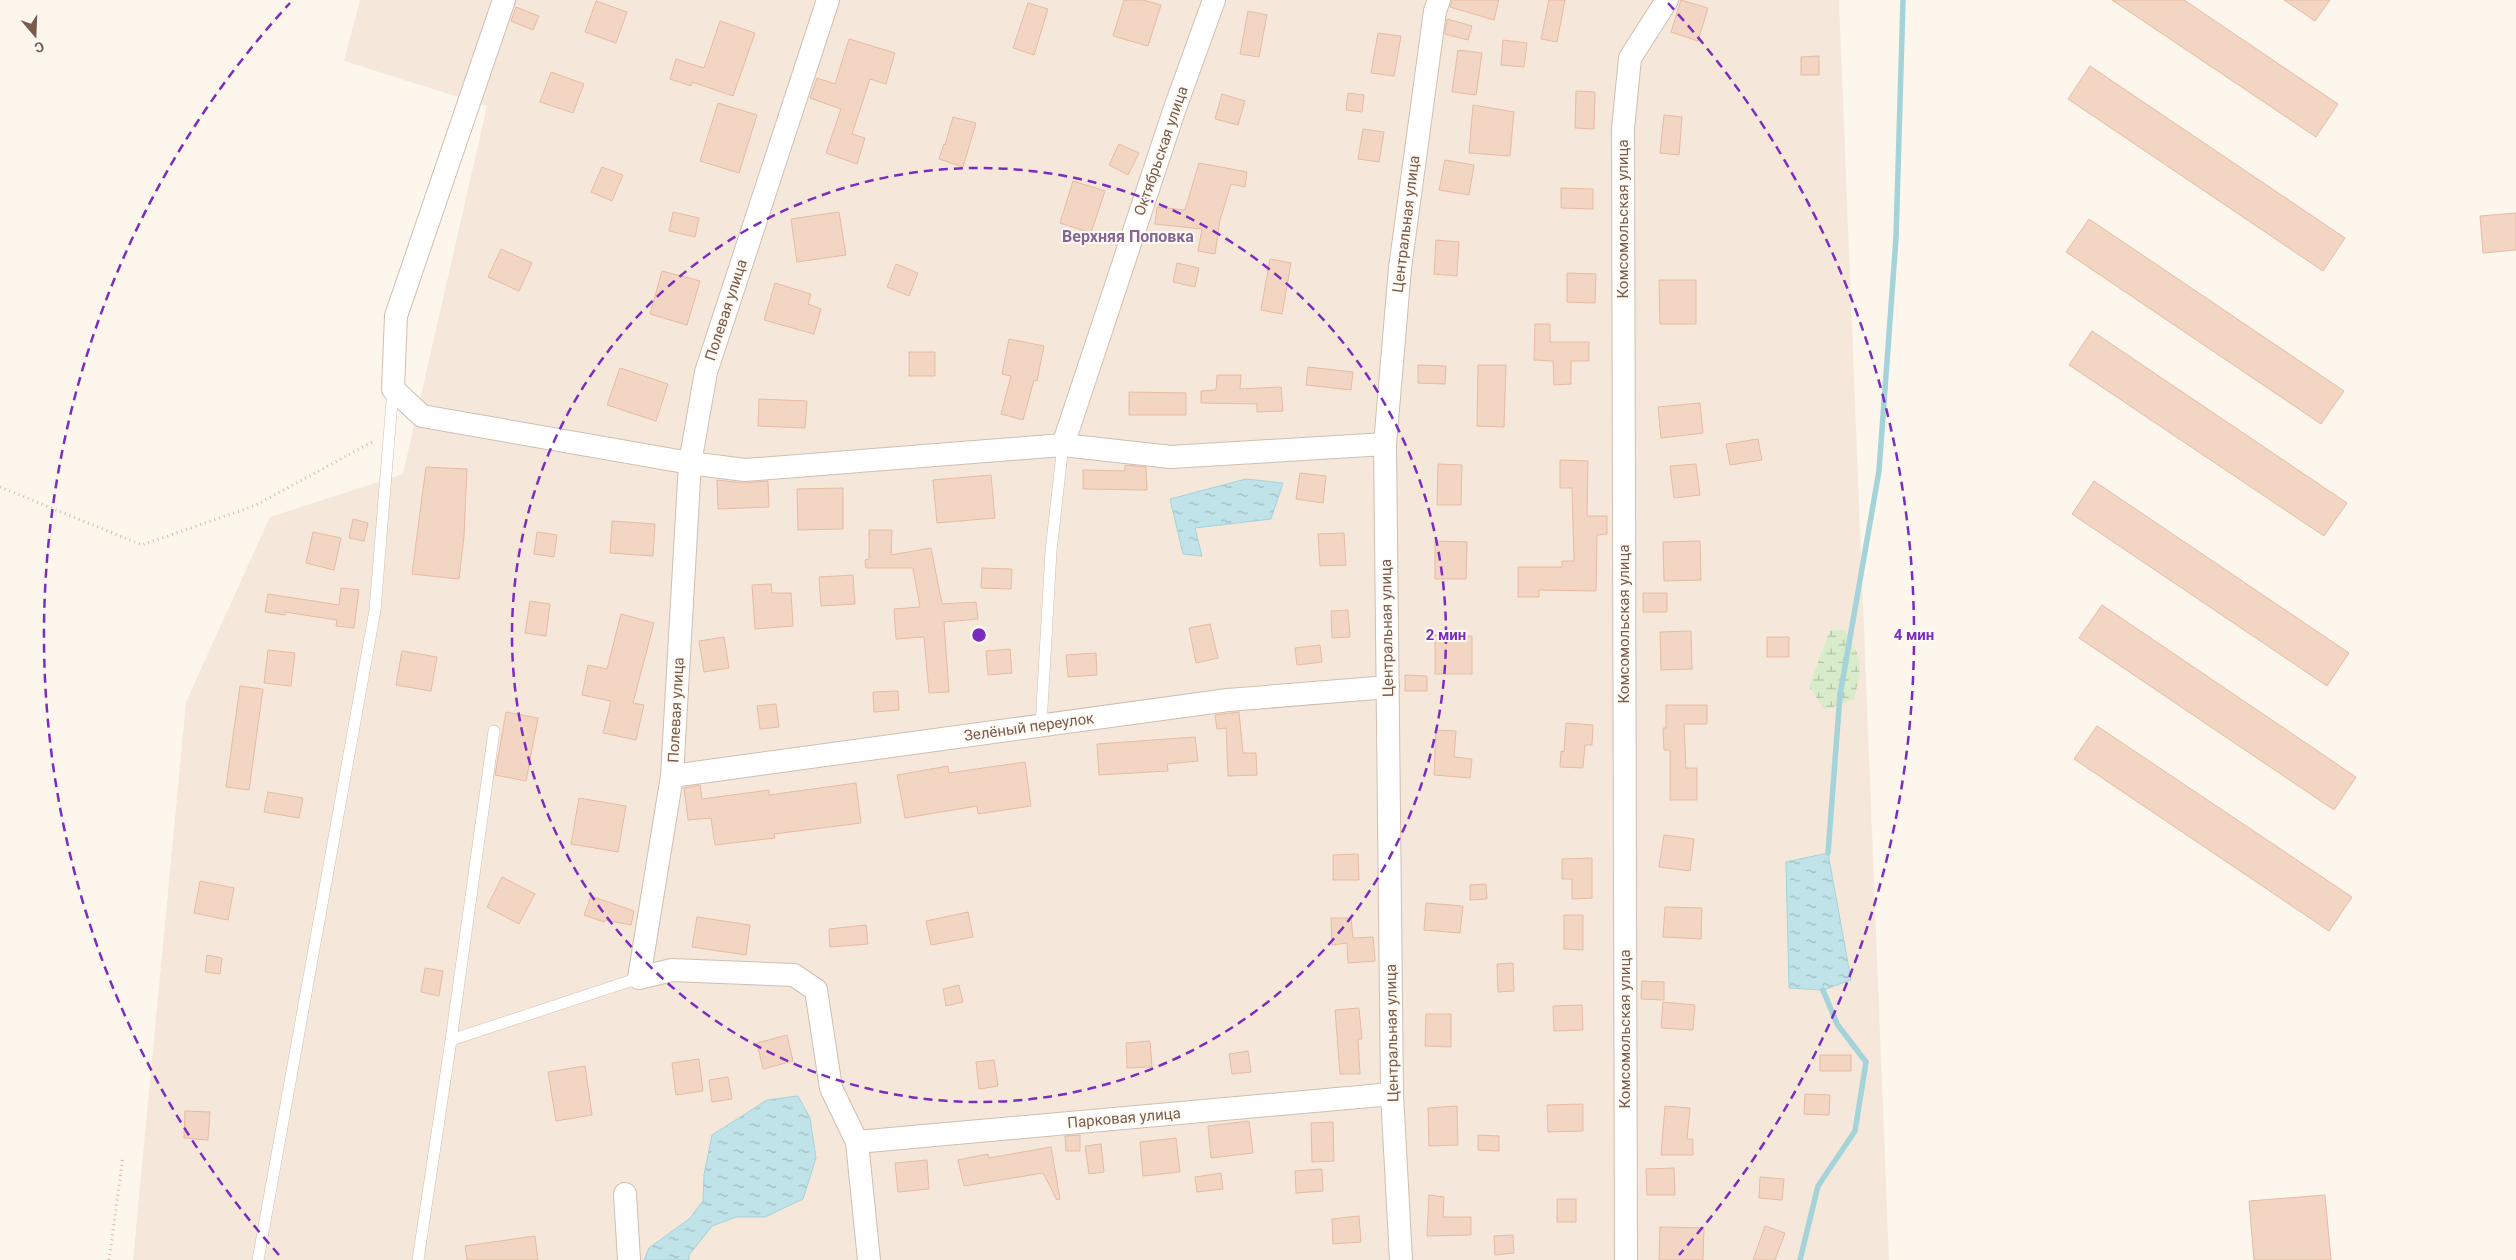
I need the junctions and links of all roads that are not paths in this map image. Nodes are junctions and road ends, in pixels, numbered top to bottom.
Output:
1 (504, 0) edge
2 (828, 0) edge
3 (1214, 0) edge
4 (1439, 0) edge
5 (1667, 0) edge
6 (393, 389) junction
7 (1385, 444) junction
8 (1063, 445) junction
9 (690, 463) junction
10 (1388, 687) junction
11 (1041, 725) junction
12 (494, 731) dead end
13 (672, 776) junction
14 (639, 978) junction
15 (451, 1040) junction
16 (1392, 1094) junction
17 (857, 1142) junction
18 (625, 1194) dead end
19 (258, 1260) edge
20 (418, 1260) edge
21 (629, 1260) edge
22 (869, 1260) edge
23 (1402, 1260) edge
24 (1626, 1260) edge

1 - 6 street
2 - 9 street, Полевая улица
3 - 8 street, Октябрьская улица
4 - 7 street, Центральная улица
5 - 24 street, Комсомольская улица
6 - 9 street
6 - 19 lane
7 - 8 street
7 - 10 street, Центральная улица
8 - 9 street
8 - 11 lane
9 - 13 street, Полевая улица
10 - 11 street, Зелёный переулок
10 - 16 street, Центральная улица
11 - 13 street, Зелёный переулок
12 - 15 lane
13 - 14 street, Полевая улица
14 - 15 lane
14 - 17 street
15 - 20 lane
16 - 17 street, Парковая улица
16 - 23 street, Центральная улица
17 - 22 street
18 - 21 street

